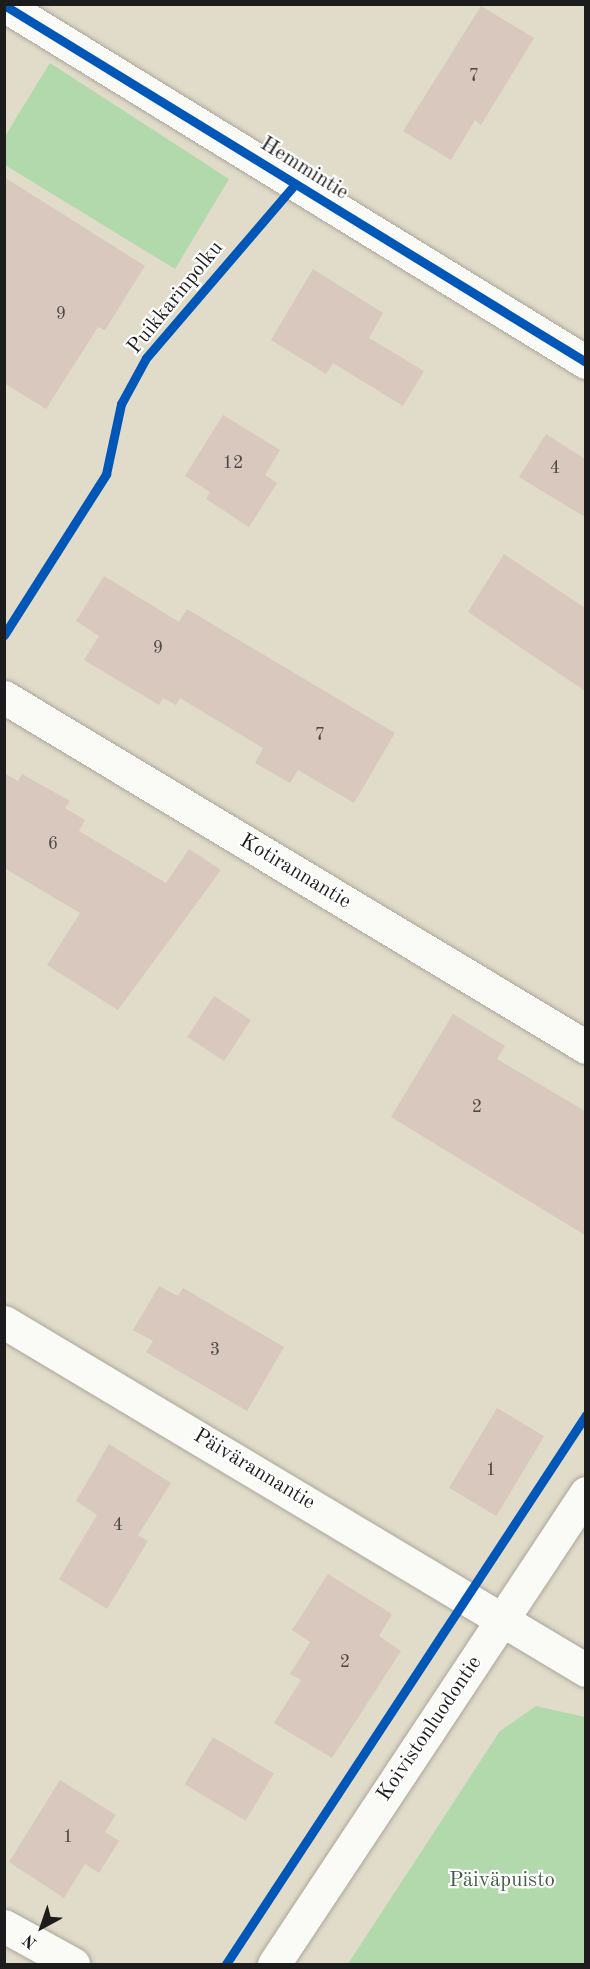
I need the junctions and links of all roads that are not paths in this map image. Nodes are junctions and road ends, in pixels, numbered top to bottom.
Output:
1 (4, 6) edge
2 (585, 362) edge
3 (4, 697) edge
4 (585, 1047) edge
5 (4, 1322) edge
6 (585, 1492) edge
7 (504, 1618) junction
8 (585, 1670) edge
9 (4, 1926) edge
10 (73, 1965) edge
11 (274, 1965) edge

1 - 2 street, Hemmintie
3 - 4 street, Kotirannantie
5 - 7 street, Päivärannantie
6 - 7 street, Koivistonluodontie
7 - 8 street, Päivärannantie
7 - 11 street, Koivistonluodontie
9 - 10 street

